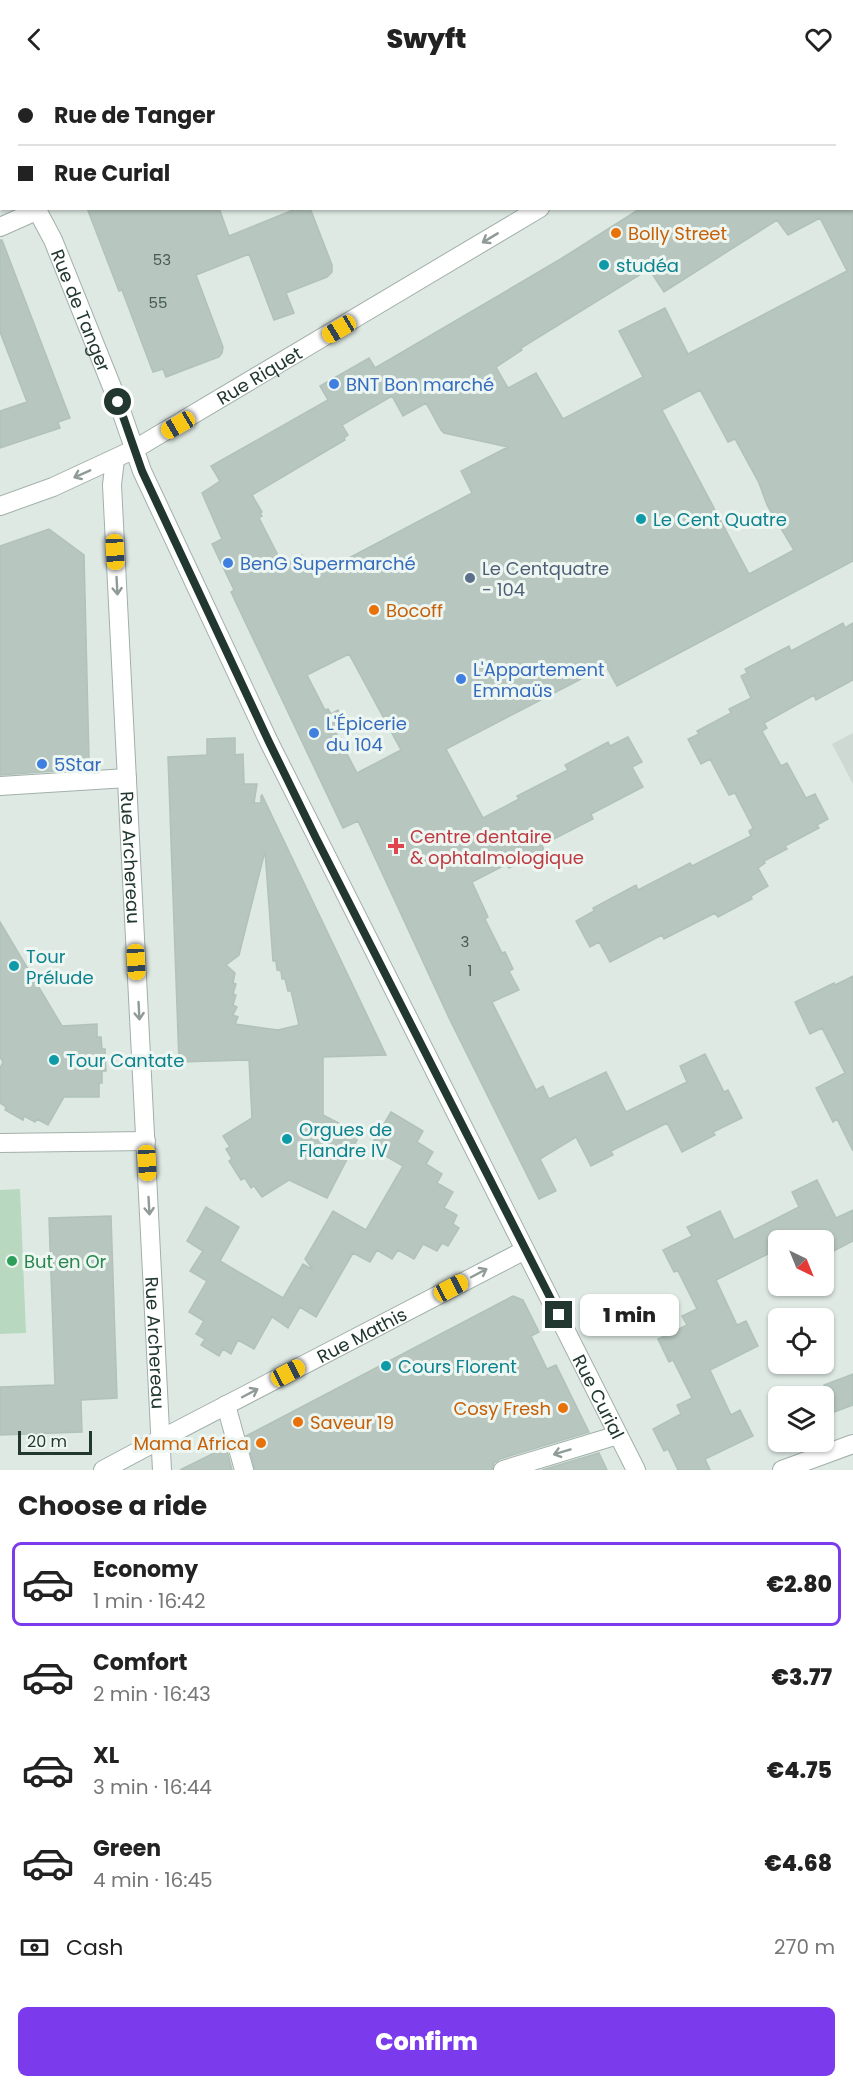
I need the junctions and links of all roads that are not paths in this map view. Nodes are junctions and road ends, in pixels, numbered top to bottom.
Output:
1 (36, 210) edge
2 (537, 210) edge
3 (0, 227) edge
4 (135, 449) junction
5 (115, 459) junction
6 (0, 506) edge
7 (127, 778) junction
8 (0, 786) edge
9 (146, 1141) junction
10 (0, 1143) edge
11 (525, 1250) junction
12 (226, 1405) junction
13 (618, 1435) junction
14 (161, 1439) junction
15 (853, 1444) edge
16 (103, 1470) edge
17 (162, 1470) edge
18 (243, 1470) edge
19 (503, 1470) edge
20 (636, 1470) edge
21 (782, 1470) edge

1 - 3 street
1 - 4 street, Rue de Tanger
2 -> 4 street, Rue Riquet
4 - 5 street, Rue Riquet
4 - 11 street, Rue Curial
5 -> 6 street, Rue Riquet
5 -> 7 street, Rue Archereau
7 - 8 street
7 -> 9 street, Rue Archereau
9 - 10 street
9 -> 14 street, Rue Archereau
12 -> 11 street, Rue Mathis
11 - 13 street, Rue Curial
12 - 14 street, Rue Mathis
12 - 18 street
13 -> 19 street
13 - 20 street, Rue Curial
14 - 16 street, Rue Mathis
14 - 17 street, Rue Archereau
15 - 21 street

